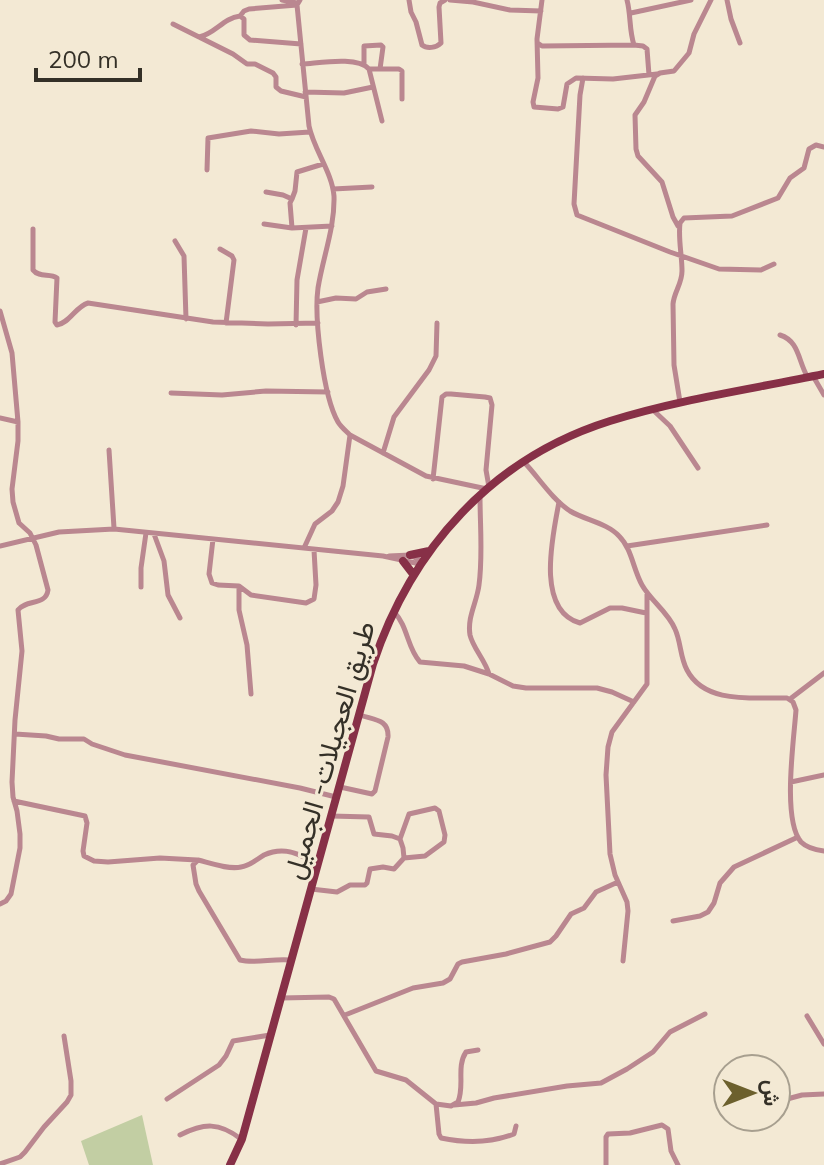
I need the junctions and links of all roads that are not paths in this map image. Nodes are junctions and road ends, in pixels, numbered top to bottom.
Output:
1 (282, 0) edge
2 (409, 0) edge
3 (448, 0) edge
4 (542, 0) edge
5 (627, 0) edge
6 (691, 0) edge
7 (711, 0) edge
8 (727, 0) edge
9 (298, 3) edge
10 (541, 11) junction
11 (631, 13) junction
12 (240, 16) junction
13 (173, 24) dead end
14 (212, 31) junction
15 (198, 37) junction
16 (212, 43) junction
17 (740, 43) dead end
18 (301, 44) junction
19 (634, 45) junction
20 (540, 47) junction
21 (364, 63) junction
22 (302, 64) junction
23 (369, 69) junction
24 (380, 69) junction
25 (657, 74) junction
26 (649, 75) junction
27 (583, 78) junction
28 (373, 87) junction
29 (306, 94) junction
30 (402, 99) dead end
31 (382, 121) dead end
32 (310, 132) junction
33 (824, 147) edge
34 (323, 164) junction
35 (207, 170) dead end
36 (372, 187) dead end
37 (333, 189) junction
38 (266, 192) dead end
39 (292, 199) junction
40 (673, 217) junction
41 (684, 218) junction
42 (264, 224) dead end
43 (332, 226) junction
44 (678, 226) junction
45 (292, 228) junction
46 (306, 228) junction
47 (33, 229) dead end
48 (175, 241) dead end
49 (220, 249) dead end
50 (681, 259) junction
51 (774, 264) dead end
52 (386, 289) dead end
53 (317, 302) junction
54 (0, 311) edge
55 (186, 319) junction
56 (226, 323) junction
57 (318, 323) junction
58 (437, 323) dead end
59 (296, 325) junction
60 (780, 335) dead end
61 (824, 374) edge
62 (810, 377) junction
63 (328, 392) junction
64 (171, 393) dead end
65 (824, 395) edge
66 (680, 403) junction
67 (652, 410) junction
68 (0, 418) edge
69 (18, 422) junction
70 (350, 435) junction
71 (109, 450) dead end
72 (383, 453) junction
73 (524, 462) junction
74 (698, 468) dead end
75 (433, 479) junction
76 (485, 491) junction
77 (559, 502) junction
78 (767, 525) dead end
79 (114, 529) junction
80 (146, 533) junction
81 (154, 534) junction
82 (32, 537) junction
83 (213, 539) junction
84 (0, 546) edge
85 (627, 546) junction
86 (304, 549) junction
87 (314, 550) junction
88 (429, 551) junction
89 (406, 558) junction
90 (421, 562) junction
91 (413, 574) junction
92 (239, 586) junction
93 (141, 587) dead end
94 (647, 593) junction
95 (394, 611) junction
96 (646, 613) junction
97 (180, 618) dead end
98 (824, 673) edge
99 (489, 674) junction
100 (251, 694) dead end
101 (790, 699) junction
102 (634, 702) junction
103 (359, 715) junction
104 (15, 734) junction
105 (824, 775) edge
106 (791, 782) junction
107 (339, 787) junction
108 (336, 797) junction
109 (14, 801) junction
110 (331, 816) junction
111 (798, 837) junction
112 (400, 839) junction
113 (824, 851) edge
114 (404, 858) junction
115 (198, 860) junction
116 (318, 866) junction
117 (618, 882) junction
118 (311, 889) junction
119 (0, 904) edge
120 (673, 921) dead end
121 (292, 960) junction
122 (623, 961) dead end
123 (281, 998) junction
124 (705, 1014) dead end
125 (345, 1015) junction
126 (807, 1016) dead end
127 (271, 1035) junction
128 (64, 1036) dead end
129 (824, 1044) edge
130 (478, 1050) dead end
131 (824, 1094) edge
132 (792, 1098) edge
133 (167, 1099) dead end
134 (436, 1104) junction
135 (454, 1105) junction
136 (516, 1126) dead end
137 (180, 1135) dead end
138 (242, 1139) junction
139 (0, 1164) edge
140 (230, 1165) edge
141 (606, 1165) edge
142 (678, 1165) edge

1 - 9 street
2 - 3 street
3 - 10 street
4 - 10 street
5 - 11 street
6 - 11 street
7 - 25 street
8 - 17 street
9 - 12 street
9 - 18 street
10 - 20 street
11 - 19 street
12 - 14 street
12 - 18 street
13 - 15 street
14 - 15 street
14 - 16 street
15 - 16 street
16 - 29 street
18 - 22 street
19 - 20 street
19 - 26 street
20 - 27 street
21 - 22 street
21 - 23 street
21 - 24 street
22 - 29 street
23 - 24 street
23 - 28 street
24 - 30 street
25 - 26 street
25 - 40 street
26 - 27 street
27 - 50 street
28 - 29 street
28 - 31 street
29 - 32 street
32 - 34 street
32 - 35 street
33 - 41 street
34 - 37 street
34 - 39 street
36 - 37 street
37 - 43 street
38 - 39 street
39 - 45 street
40 - 41 street
40 - 44 street
41 - 44 street
42 - 45 street
43 - 46 street
43 - 53 street
44 - 50 street
45 - 46 street
46 - 59 street
47 - 55 street
48 - 55 street
49 - 56 street
50 - 51 street
50 - 66 street
52 - 53 street
53 - 57 street
54 - 69 street
55 - 56 street
56 - 59 street
57 - 59 street
57 - 63 street
58 - 72 street
60 - 62 street
61 - 62 main road, طريق العجيلات- الجميل
62 - 65 street
62 - 66 main road, طريق العجيلات- الجميل
63 - 64 street
63 - 70 street
66 - 67 main road, طريق العجيلات- الجميل
67 - 73 main road, طريق العجيلات- الجميل
67 - 74 street
68 - 69 street
69 - 82 street
70 - 72 street
70 - 86 street
71 - 79 street
72 - 75 street
73 - 76 main road, طريق العجيلات- الجميل
73 - 77 street
75 - 76 street
75 - 76 street
76 - 88 main road, طريق العجيلات- الجميل
76 - 99 street
77 - 85 street
77 - 96 street
78 - 85 street
79 - 80 street
79 - 82 street
80 - 81 street
80 - 93 street
81 - 83 street
81 - 97 street
82 - 84 street
82 - 104 street
83 - 86 street
83 - 92 street
85 - 94 street
86 - 87 street
87 - 89 street
87 - 92 street
88 - 89 main road
88 - 90 main road, طريق العجيلات- الجميل
89 - 90 street
89 - 91 main road
90 - 91 main road, طريق العجيلات- الجميل
91 - 95 main road, طريق العجيلات- الجميل
92 - 100 street
94 - 96 street
94 - 101 street
95 - 99 street
95 - 103 main road, طريق العجيلات- الجميل
96 - 102 street
98 - 101 street
99 - 102 street
101 - 106 street
102 - 117 street
103 - 107 main road, طريق العجيلات- الجميل
103 - 107 street
104 - 108 street
104 - 109 street
105 - 106 street
106 - 111 street
107 - 108 main road, طريق العجيلات- الجميل
108 - 110 main road, طريق العجيلات- الجميل
109 - 115 street
109 - 119 street
110 - 112 street
110 - 116 main road, طريق العجيلات- الجميل
111 - 113 street
111 - 120 street
112 - 114 street
112 - 114 street
114 - 118 street
115 - 116 street
115 - 121 street
116 - 118 main road, طريق العجيلات- الجميل
117 - 122 street
117 - 125 street
118 - 121 main road, طريق العجيلات- الجميل
121 - 123 main road, طريق العجيلات- الجميل
123 - 125 street
123 - 127 main road, طريق العجيلات- الجميل
124 - 135 street
125 - 134 street
126 - 129 street
127 - 133 street
127 - 138 main road, طريق العجيلات- الجميل
128 - 139 street
130 - 135 street
131 - 132 street
134 - 135 street
134 - 136 street
137 - 138 street
138 - 140 main road, طريق العجيلات- الجميل
141 - 142 street

